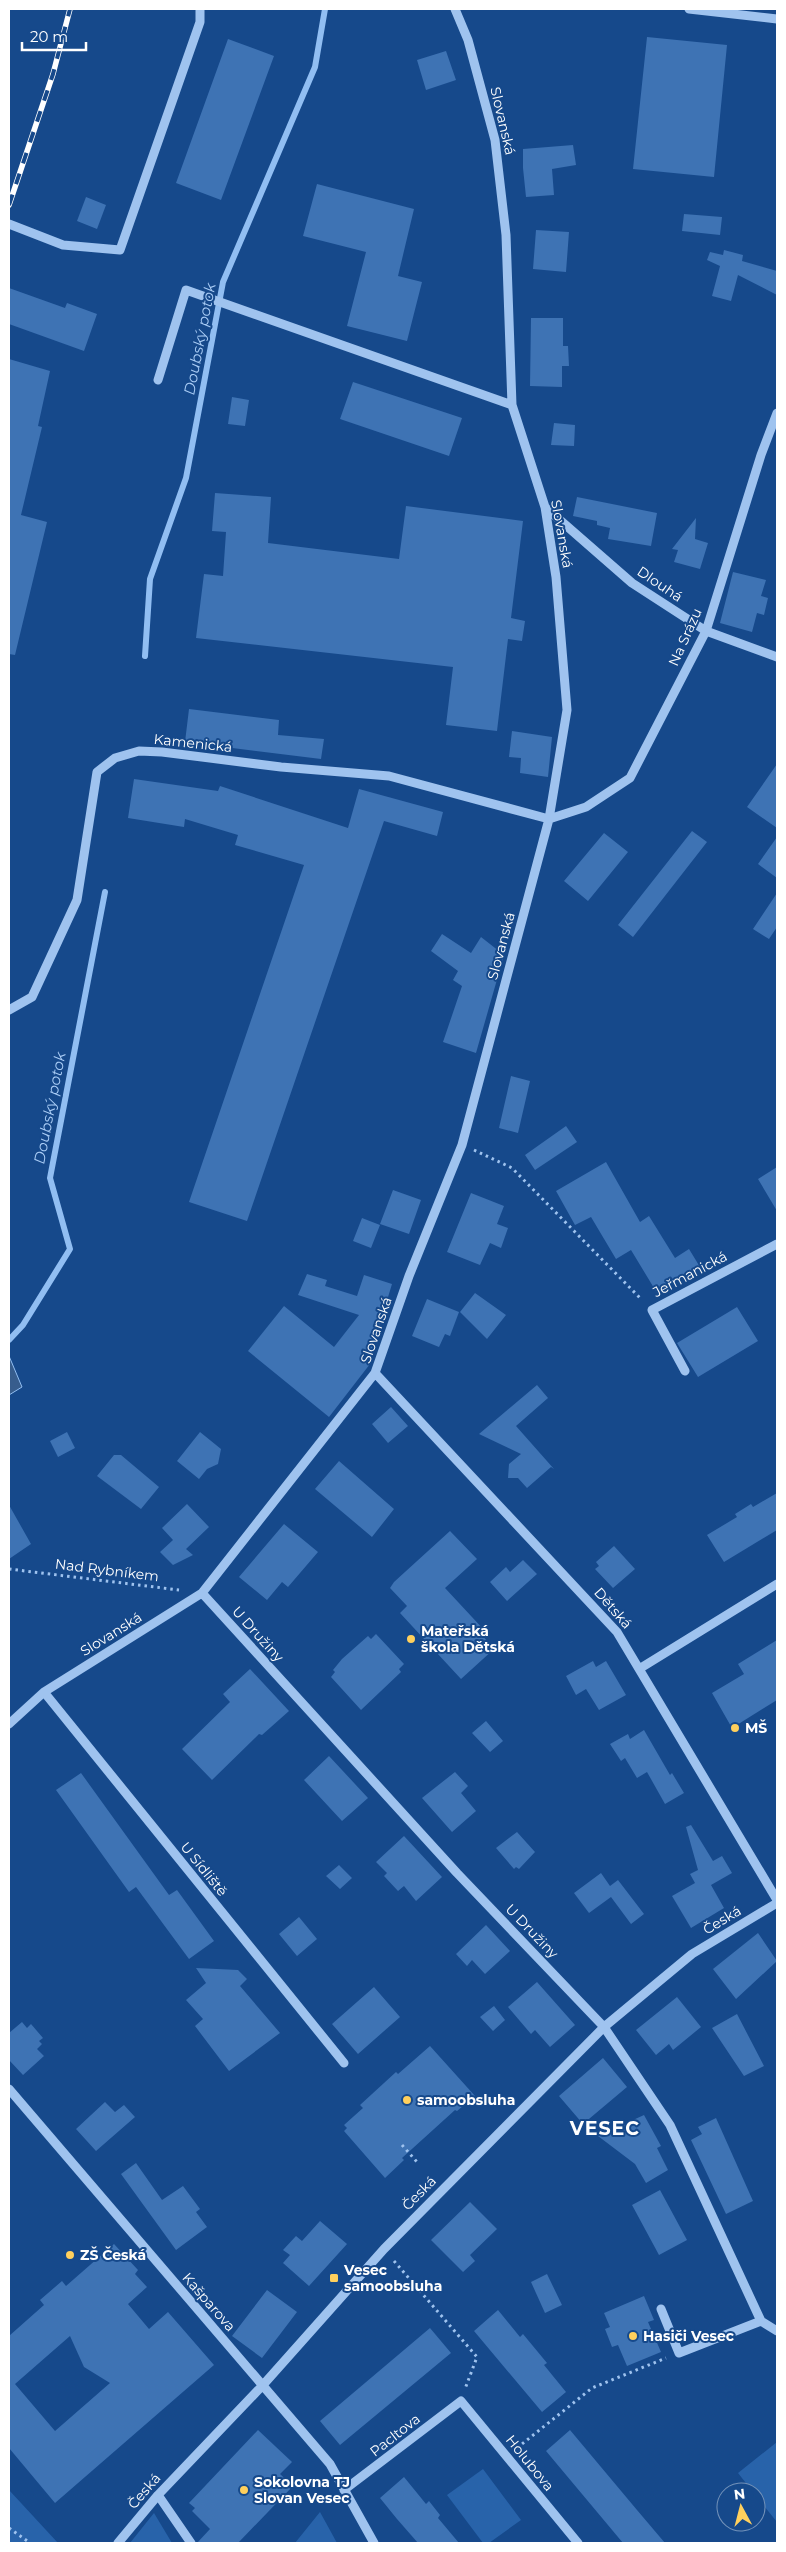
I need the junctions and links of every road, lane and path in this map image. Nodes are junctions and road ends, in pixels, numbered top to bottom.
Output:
1 (200, 9) edge
2 (455, 9) edge
3 (689, 9) edge
4 (777, 19) edge
5 (9, 224) edge
6 (158, 380) dead end
7 (512, 405) junction
8 (777, 413) edge
9 (545, 507) junction
10 (706, 631) junction
11 (777, 657) edge
12 (549, 819) junction
13 (9, 1010) edge
14 (462, 1145) junction
15 (777, 1244) edge
16 (652, 1310) junction
17 (685, 1372) dead end
18 (376, 1373) junction
19 (9, 1569) edge
20 (777, 1584) edge
21 (202, 1593) junction
22 (639, 1669) junction
23 (44, 1692) junction
24 (9, 1724) edge
25 (777, 1902) edge
26 (604, 2027) junction
27 (344, 2063) dead end
28 (9, 2089) edge
29 (402, 2145) dead end
30 (417, 2162) dead end
31 (384, 2249) junction
32 (661, 2309) dead end
33 (761, 2321) junction
34 (777, 2331) edge
35 (679, 2353) junction
36 (263, 2385) junction
37 (461, 2401) junction
38 (507, 2456) junction
39 (344, 2490) junction
40 (158, 2495) junction
41 (9, 2528) edge
42 (30, 2543) edge
43 (118, 2543) edge
44 (191, 2543) edge
45 (374, 2543) edge
46 (578, 2543) edge

1 - 5 street
2 - 7 street, Slovanská
3 - 4 street
6 - 7 street
7 - 9 street, Slovanská
8 - 10 street, Na Srázu
9 - 10 street, Dlouhá
9 - 12 street, Slovanská
10 - 11 street, Dlouhá
10 - 12 street, Na Srázu
12 - 13 street, Kamenická
12 - 14 street, Slovanská
14 - 16 path
14 - 18 street, Slovanská
15 - 16 street, Jeřmanická
16 - 17 street, Jeřmanická
18 - 21 street, Slovanská
18 - 22 street, Dětská
19 - 21 path, Nad Rybníkem
20 - 22 street
21 - 23 street, Slovanská
21 - 26 street, U Družiny
22 - 25 street, Dětská
23 - 24 street, Slovanská
23 - 27 street, U Sídliště
25 - 26 street, Česká
26 - 31 street, Česká
26 - 33 street, U Družiny
28 - 36 street, Kašparova
29 - 30 path
31 - 36 street, Česká
31 - 37 path
32 - 35 street
33 - 34 street
33 - 35 street
35 - 38 path
36 - 39 street, Kašparova
36 - 40 street, Česká
37 - 38 street, Holubova
37 - 39 street, Pacltova
38 - 46 street, Holubova
39 - 45 street, Kašparova
40 - 43 street, Česká
40 - 44 street
41 - 42 path

